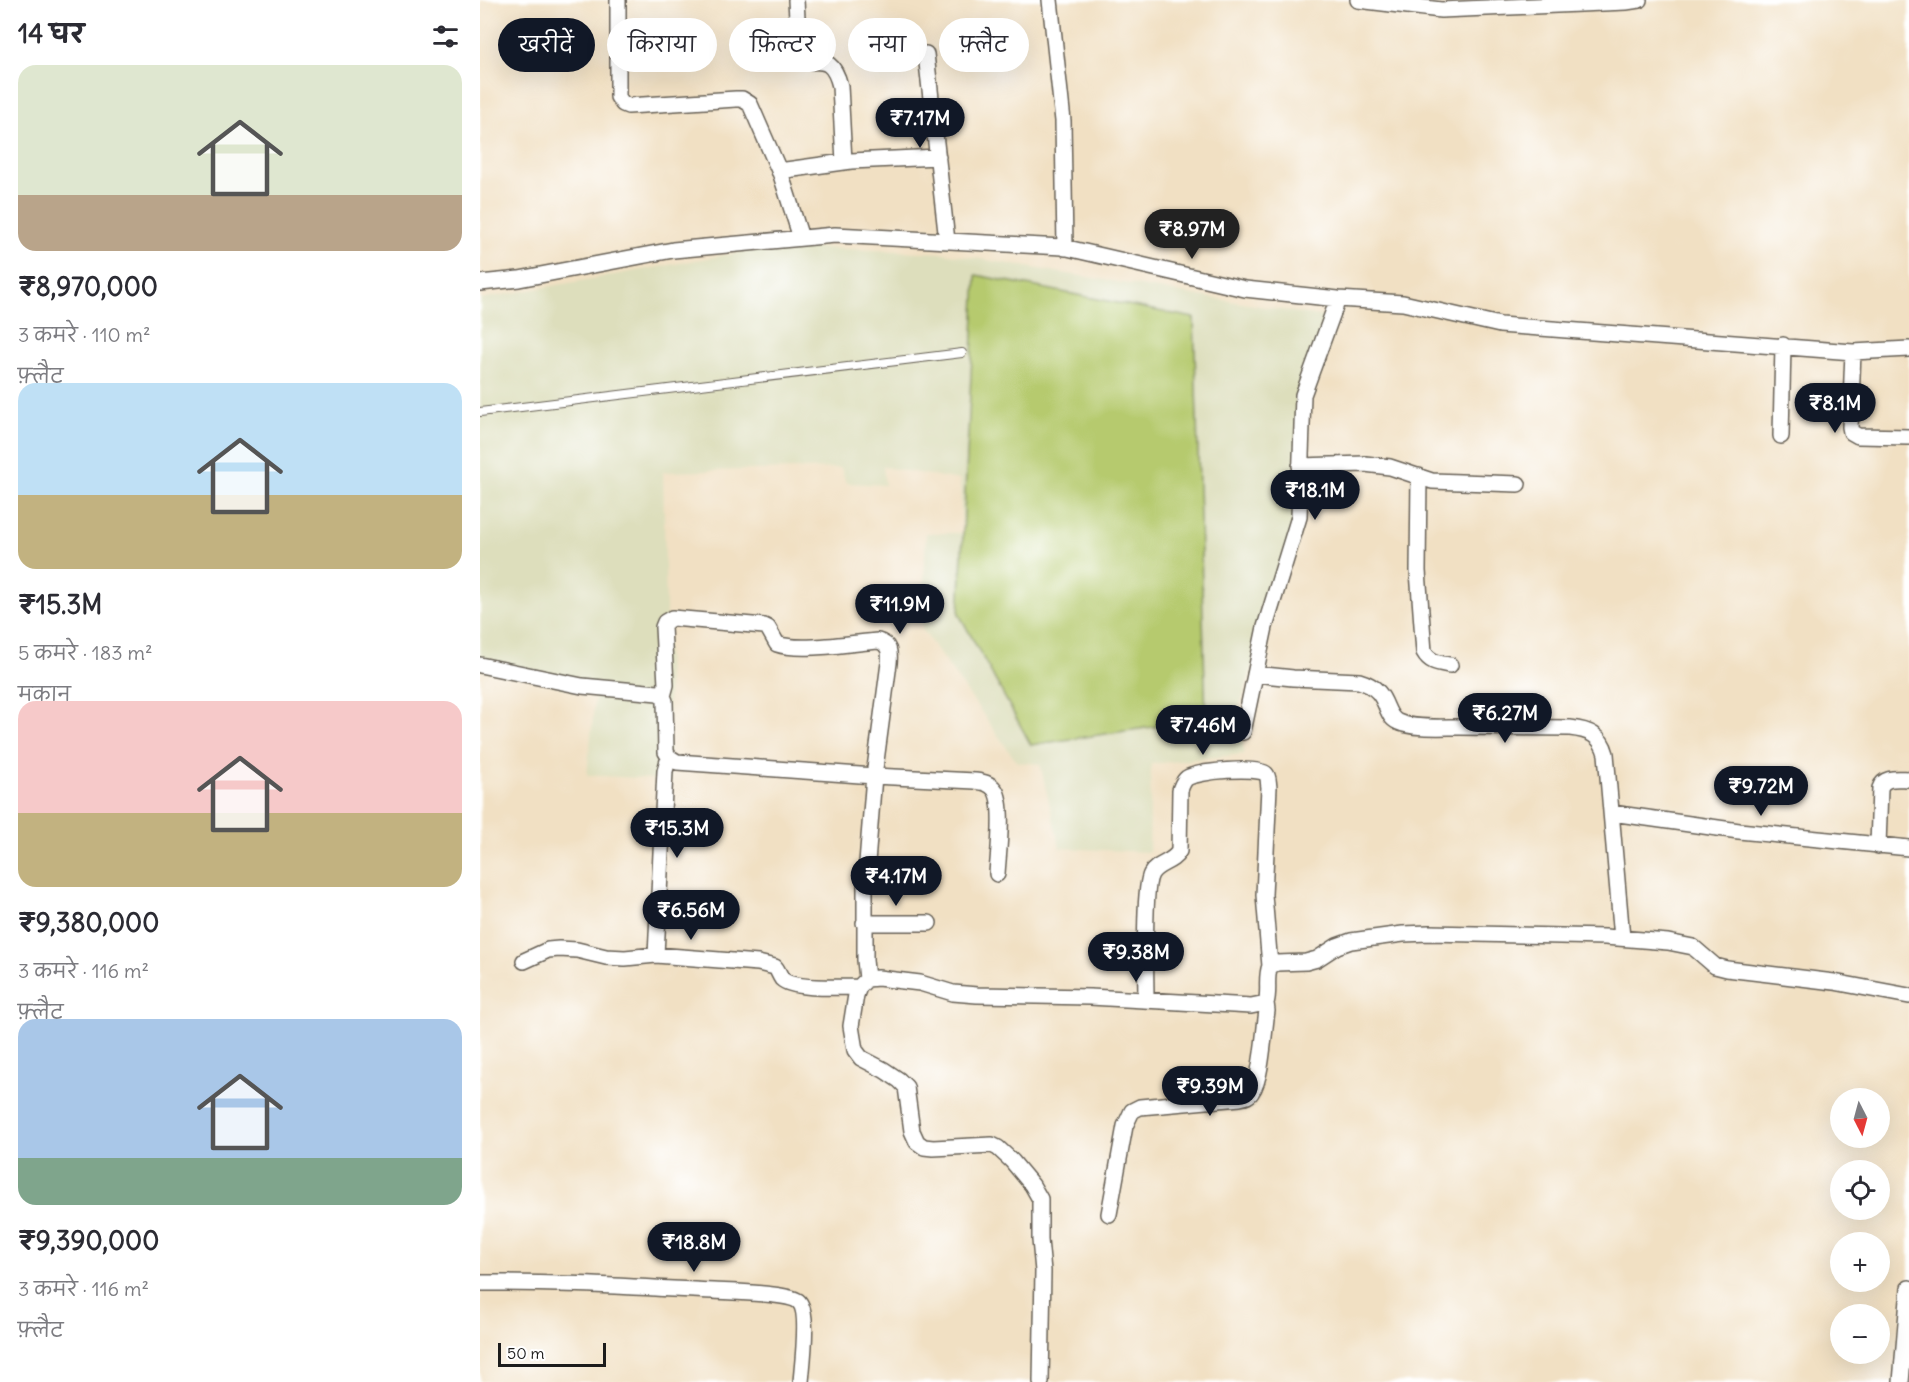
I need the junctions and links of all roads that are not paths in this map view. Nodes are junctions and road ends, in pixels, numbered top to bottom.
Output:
1 (618, 0) edge
2 (796, 0) edge
3 (1050, 0) edge
4 (1358, 0) edge
5 (1639, 0) edge
6 (927, 63) edge
7 (938, 157) junction
8 (844, 162) junction
9 (779, 171) junction
10 (801, 238) junction
11 (947, 241) junction
12 (1065, 248) junction
13 (480, 284) edge
14 (1338, 299) junction
15 (1783, 345) junction
16 (1909, 348) edge
17 (1853, 352) junction
18 (962, 353) dead end
19 (480, 412) edge
20 (1781, 436) dead end
21 (1909, 437) edge
22 (1300, 466) junction
23 (1419, 476) junction
24 (1518, 484) dead end
25 (480, 665) edge
26 (1450, 665) dead end
27 (1255, 674) junction
28 (663, 696) junction
29 (1243, 732) dead end
30 (669, 757) junction
31 (874, 776) junction
32 (1909, 779) edge
33 (1612, 813) junction
34 (1878, 846) junction
35 (1909, 848) edge
36 (997, 874) dead end
37 (864, 923) junction
38 (929, 923) dead end
39 (1622, 938) junction
40 (657, 955) junction
41 (524, 961) dead end
42 (1270, 966) junction
43 (863, 983) junction
44 (1909, 996) edge
45 (1146, 1000) junction
46 (1266, 1003) junction
47 (1109, 1214) dead end
48 (480, 1283) edge
49 (1909, 1288) edge
50 (801, 1382) edge
51 (1041, 1382) edge
52 (1901, 1382) edge

1 - 9 street
2 - 8 street
3 - 12 street
4 - 5 street
6 - 7 street
7 - 8 street
7 - 11 street
8 - 9 street
9 - 10 street
10 - 11 street
10 - 13 street
11 - 12 street
12 - 14 street
14 - 15 street
14 - 22 street
15 - 17 street
15 - 20 street
16 - 17 street
17 - 21 street
18 - 19 lane
22 - 23 street
22 - 27 street
23 - 24 street
23 - 26 street
25 - 28 street
27 - 29 street
27 - 33 street
28 - 30 street
28 - 31 street
30 - 31 street
30 - 40 street
31 - 36 street
31 - 37 street
32 - 34 street
33 - 34 street
33 - 39 street
34 - 35 street
37 - 38 street
37 - 43 street
39 - 42 street
39 - 44 street
40 - 41 street
40 - 43 street
42 - 45 street
42 - 46 street
43 - 45 street
43 - 51 street
45 - 46 street
46 - 47 street
48 - 50 street
49 - 52 street

